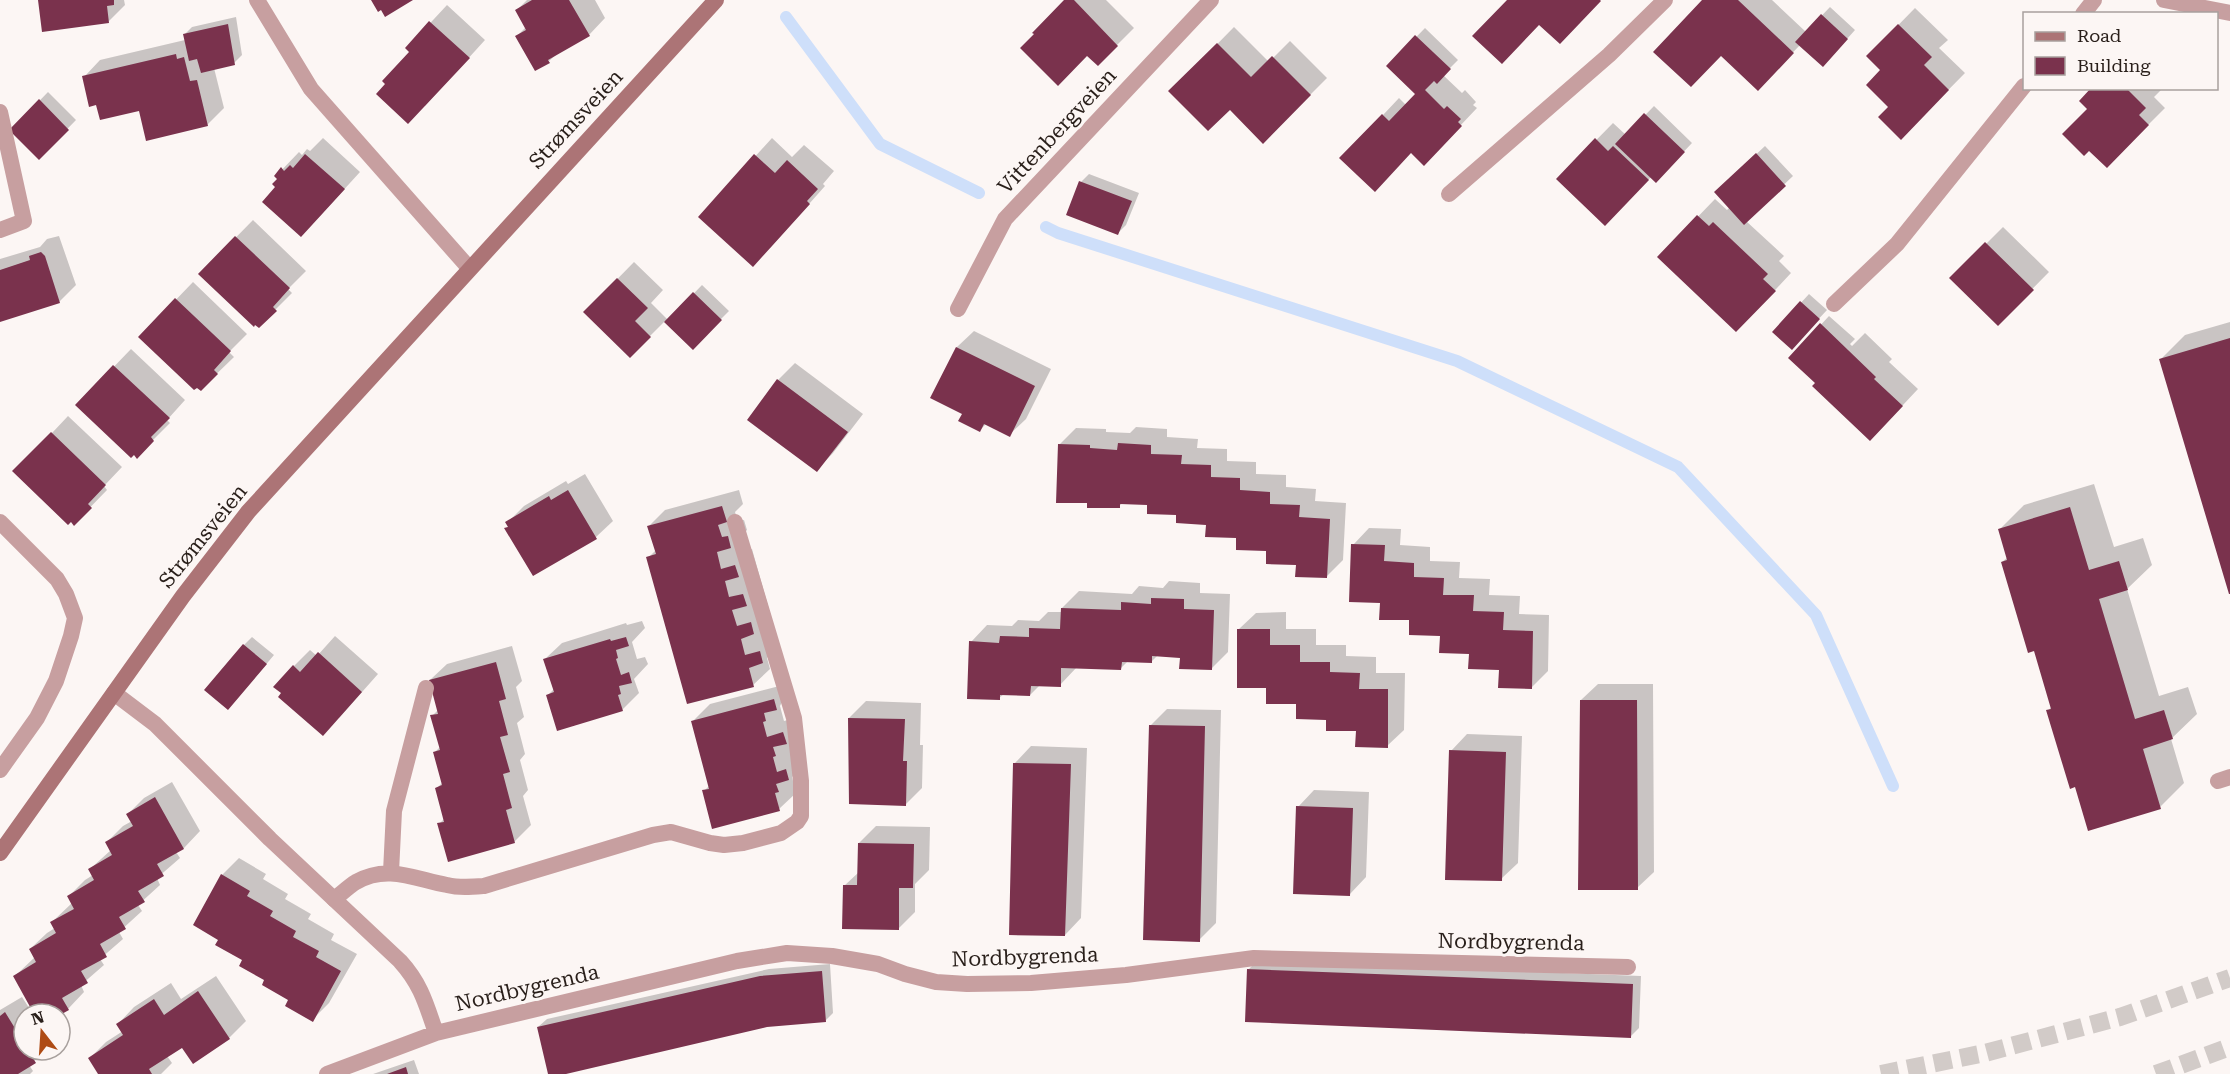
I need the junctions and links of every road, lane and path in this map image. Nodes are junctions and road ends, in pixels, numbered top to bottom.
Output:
1 (257, 0) edge
2 (716, 0) edge
3 (1211, 0) edge
4 (1665, 0) edge
5 (2094, 0) edge
6 (2164, 0) edge
7 (2085, 12) edge
8 (2230, 13) edge
9 (2023, 88) edge
10 (0, 112) edge
11 (1449, 194) dead end
12 (0, 230) edge
13 (470, 268) junction
14 (1834, 304) dead end
15 (958, 309) dead end
16 (0, 522) edge
17 (735, 522) dead end
18 (426, 688) dead end
19 (114, 693) junction
20 (0, 770) edge
21 (0, 854) edge
22 (391, 872) junction
23 (334, 899) junction
24 (1628, 967) dead end
25 (436, 1033) junction
26 (327, 1074) edge

1 - 13 street
2 - 13 main road, Strømsveien
3 - 15 street, Vittenbergveien
4 - 11 street
5 - 7 street
6 - 8 street
9 - 14 street
10 - 12 street
13 - 19 main road, Strømsveien
16 - 20 street
17 - 22 street
18 - 22 street
19 - 21 main road, Strømsveien
19 - 23 street, Nordbygrenda
22 - 23 street
23 - 25 street, Nordbygrenda
24 - 25 street, Nordbygrenda
25 - 26 street, Nordbygrenda

